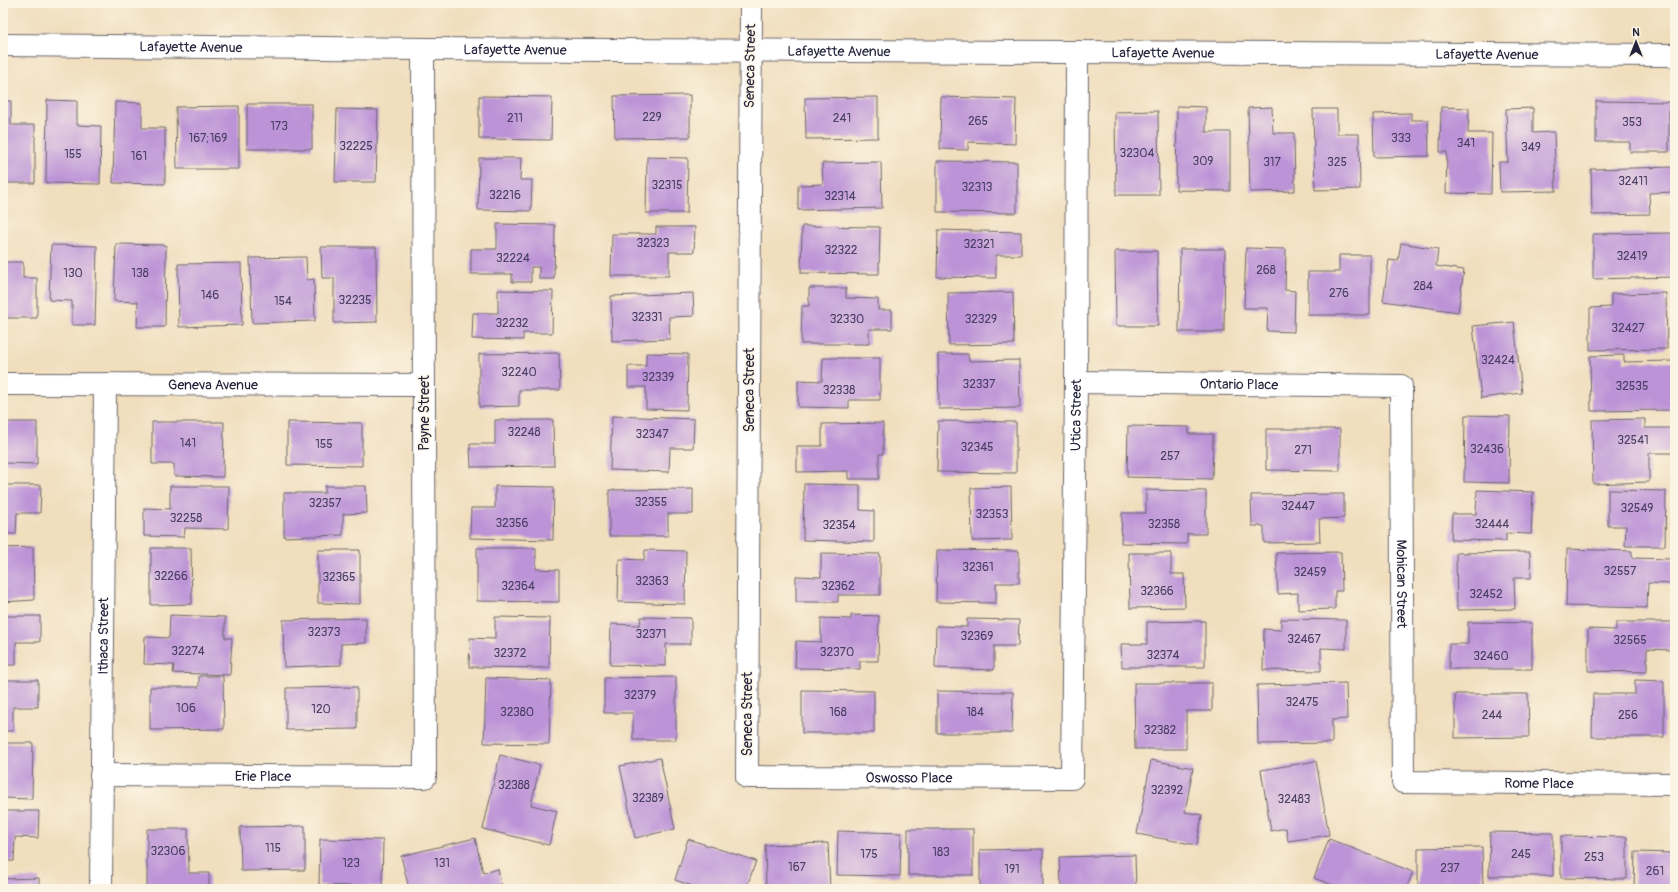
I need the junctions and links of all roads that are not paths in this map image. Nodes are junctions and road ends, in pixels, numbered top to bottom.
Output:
1 (751, 3) edge
2 (3, 45) edge
3 (424, 49) junction
4 (750, 50) junction
5 (1077, 52) junction
6 (1675, 55) edge
7 (1076, 382) junction
8 (3, 384) edge
9 (105, 384) junction
10 (424, 385) junction
11 (1401, 386) joint
12 (101, 775) junction
13 (425, 777) joint
14 (747, 777) joint
15 (1072, 778) joint
16 (1403, 782) joint
17 (1675, 784) edge
18 (101, 889) edge

1 - 4 street, Seneca Street
2 - 3 street, Lafayette Avenue
3 - 4 street, Lafayette Avenue
3 - 10 street, Payne Street
4 - 5 street, Lafayette Avenue
4 - 14 street, Seneca Street
5 - 6 street, Lafayette Avenue
5 - 7 street, Utica Street
7 - 11 street, Ontario Place
7 - 15 street, Utica Street
8 - 9 street, Geneva Avenue
9 - 10 street, Geneva Avenue
9 - 12 street, Ithaca Street
10 - 13 street, Payne Street
11 - 16 street, Mohican Street
12 - 13 street, Erie Place
12 - 18 street, Ithaca Street
14 - 15 street, Oswosso Place
16 - 17 street, Rome Place

